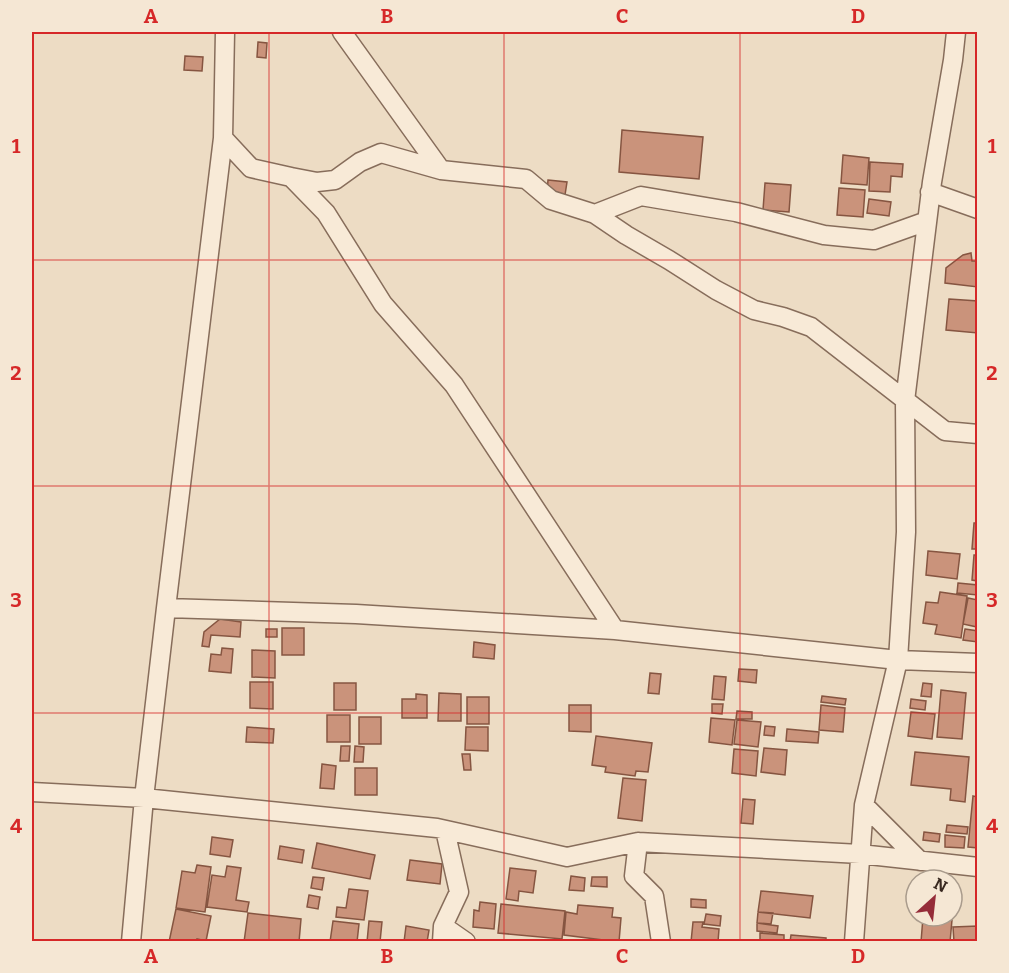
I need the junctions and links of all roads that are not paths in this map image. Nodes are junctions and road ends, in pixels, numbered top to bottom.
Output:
1 (225, 32) edge
2 (342, 32) edge
3 (956, 32) edge
4 (223, 138) junction
5 (441, 170) junction
6 (291, 177) junction
7 (930, 192) junction
8 (978, 209) edge
9 (594, 214) junction
10 (927, 221) junction
11 (905, 401) junction
12 (978, 434) edge
13 (166, 608) junction
14 (615, 630) junction
15 (898, 660) junction
16 (978, 663) edge
17 (32, 792) edge
18 (144, 798) junction
19 (864, 805) junction
20 (445, 830) junction
21 (638, 842) junction
22 (860, 854) junction
23 (920, 861) junction
24 (978, 867) edge
25 (442, 934) edge
26 (131, 942) edge
27 (466, 942) edge
28 (661, 942) edge
29 (854, 942) edge

1 - 4 street
2 - 5 street
3 - 7 street
4 - 6 street
4 - 13 street
5 - 6 street
5 - 9 street
6 - 14 street
7 - 8 street
7 - 10 street
9 - 10 street
9 - 11 street
10 - 11 street
11 - 12 street
11 - 15 street
13 - 14 street
13 - 18 street
14 - 15 street
15 - 16 street
15 - 19 street
17 - 18 street
18 - 20 street
18 - 26 street
19 - 22 street
19 - 23 street
20 - 21 street
20 - 25 street
21 - 22 street
21 - 28 street
22 - 23 street
22 - 29 street
23 - 24 street
25 - 27 street

